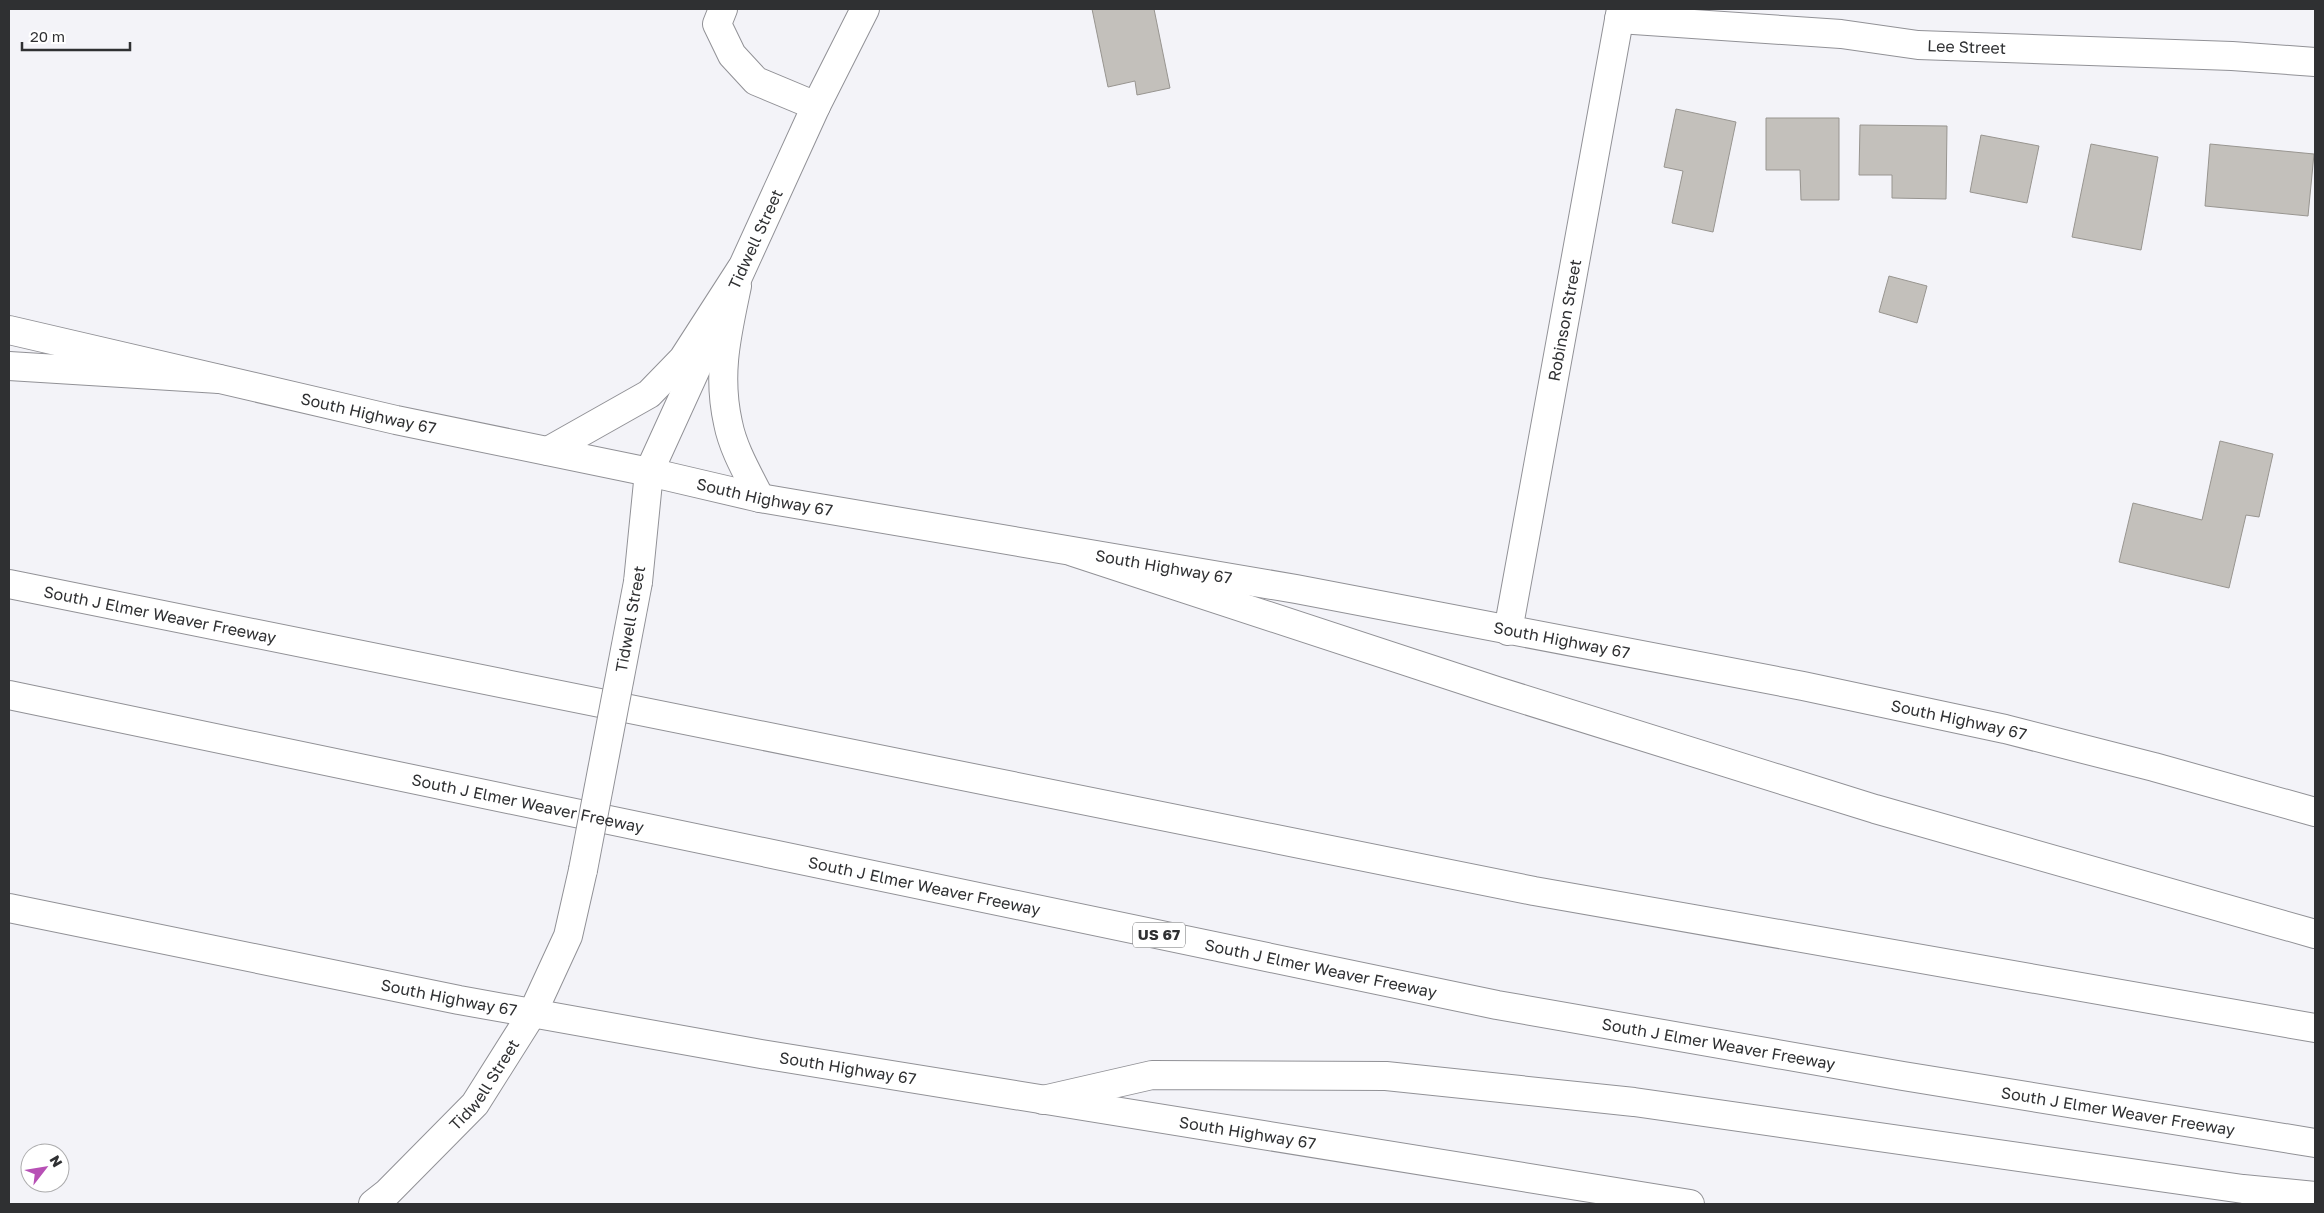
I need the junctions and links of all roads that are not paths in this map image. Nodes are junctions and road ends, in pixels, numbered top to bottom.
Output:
1 (723, 9) edge
2 (855, 12) edge
3 (1620, 14) edge
4 (2315, 62) edge
5 (816, 106) junction
6 (741, 269) junction
7 (9, 330) edge
8 (9, 366) edge
9 (219, 379) junction
10 (548, 451) junction
11 (649, 472) junction
12 (760, 498) junction
13 (1073, 552) junction
14 (9, 584) edge
15 (1508, 631) junction
16 (9, 695) edge
17 (2315, 812) edge
18 (9, 908) edge
19 (2315, 934) edge
20 (533, 1012) junction
21 (2315, 1028) edge
22 (1043, 1100) junction
23 (2315, 1143) edge
24 (2315, 1196) edge
25 (372, 1204) edge
26 (1690, 1204) edge

1 - 5 main road
2 - 5 main road, Tidwell Street
3 - 4 main road, Lee Street
3 - 15 main road, Robinson Street
5 - 6 main road, Tidwell Street
6 - 10 main road
6 - 11 main road, Tidwell Street
6 - 12 main road
7 - 9 main road, South Highway 67
8 - 9 main road
9 - 10 main road, South Highway 67
10 - 11 main road, South Highway 67
11 - 12 main road, South Highway 67
11 - 20 main road, Tidwell Street, bridge
12 - 13 main road, South Highway 67
13 - 15 main road, South Highway 67
13 - 19 main road
14 - 21 main road, South J Elmer Weaver Freeway
15 - 17 main road, South Highway 67
16 - 23 main road, South J Elmer Weaver Freeway / US 67
18 - 20 main road, South Highway 67
20 - 22 main road, South Highway 67
20 - 25 main road, Tidwell Street
22 - 24 main road
22 - 26 main road, South Highway 67

